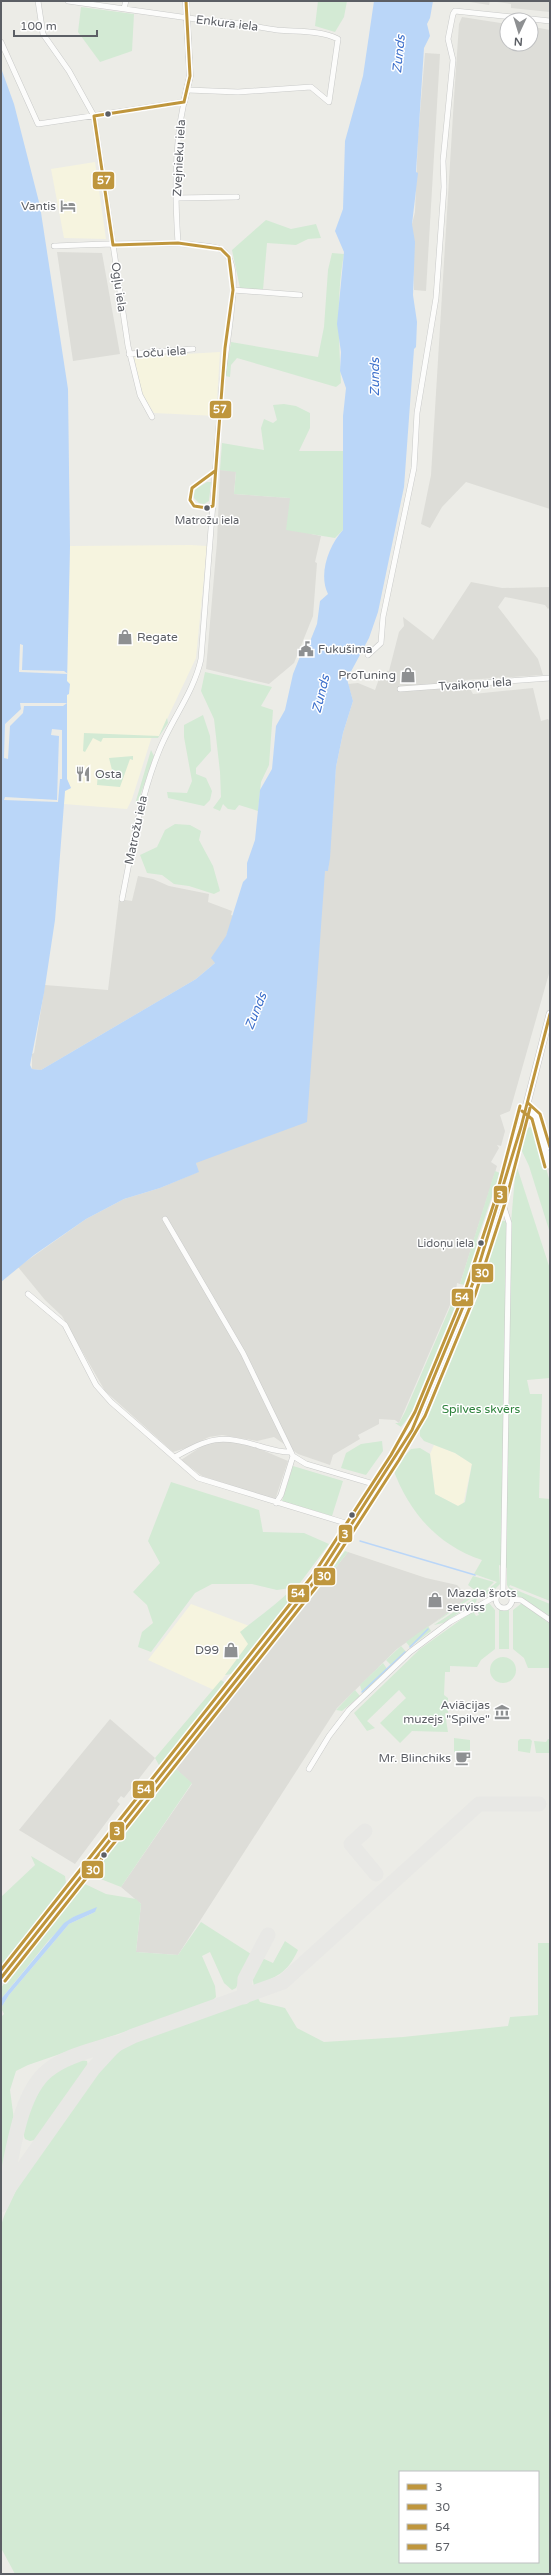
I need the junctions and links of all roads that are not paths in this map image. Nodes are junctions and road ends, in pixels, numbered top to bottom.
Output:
1 (38, 1) edge
2 (68, 1) edge
3 (76, 1) edge
4 (126, 1) edge
5 (186, 1) edge
6 (124, 8) junction
7 (187, 18) junction
8 (550, 20) edge
9 (1, 42) edge
10 (188, 90) junction
11 (184, 102) junction
12 (94, 116) junction
13 (237, 197) dead end
14 (177, 198) junction
15 (178, 243) junction
16 (113, 245) junction
17 (54, 246) dead end
18 (233, 290) junction
19 (300, 295) dead end
20 (193, 349) dead end
21 (130, 354) junction
22 (152, 417) dead end
23 (368, 655) dead end
24 (550, 678) edge
25 (400, 689) dead end
26 (122, 899) dead end
27 (550, 1014) edge
28 (526, 1107) junction
29 (550, 1166) edge
30 (501, 1198) junction
31 (165, 1219) dead end
32 (28, 1294) dead end
33 (291, 1454) junction
34 (175, 1457) junction
35 (377, 1485) junction
36 (276, 1503) junction
37 (352, 1525) junction
38 (501, 1594) junction
39 (512, 1599) junction
40 (550, 1620) edge
41 (309, 1769) dead end
42 (1, 1978) edge

1 - 12 street, Ogļu iela
2 - 3 street, Enkura iela
3 - 6 street, Enkura iela
4 - 6 street
5 - 7 street, Zvejnieku iela
6 - 7 street, Enkura iela
7 - 10 street, Zvejnieku iela
7 - 10 street, Enkura iela
8 - 23 street
9 - 12 street
10 - 11 street, Zvejnieku iela
11 - 12 street
11 - 14 street, Zvejnieku iela
12 - 16 street, Ogļu iela
13 - 14 street
14 - 15 street, Zvejnieku iela
15 - 16 street
15 - 18 street, Matrožu iela
16 - 17 street
16 - 21 street, Ogļu iela
18 - 19 street
18 - 26 street, Matrožu iela
20 - 21 street, Loču iela
21 - 22 street, Ogļu iela
24 - 25 street, Tvaikoņu iela
27 - 28 main road
28 - 29 street
28 - 30 main road
30 - 35 main road
30 - 38 street
31 - 33 street
32 - 34 street
33 - 34 street
33 - 35 street
33 - 36 street
34 - 36 street
35 - 37 main road
36 - 37 street
37 - 42 main road
38 - 39 street
38 - 39 street
38 - 41 street
39 - 40 street

